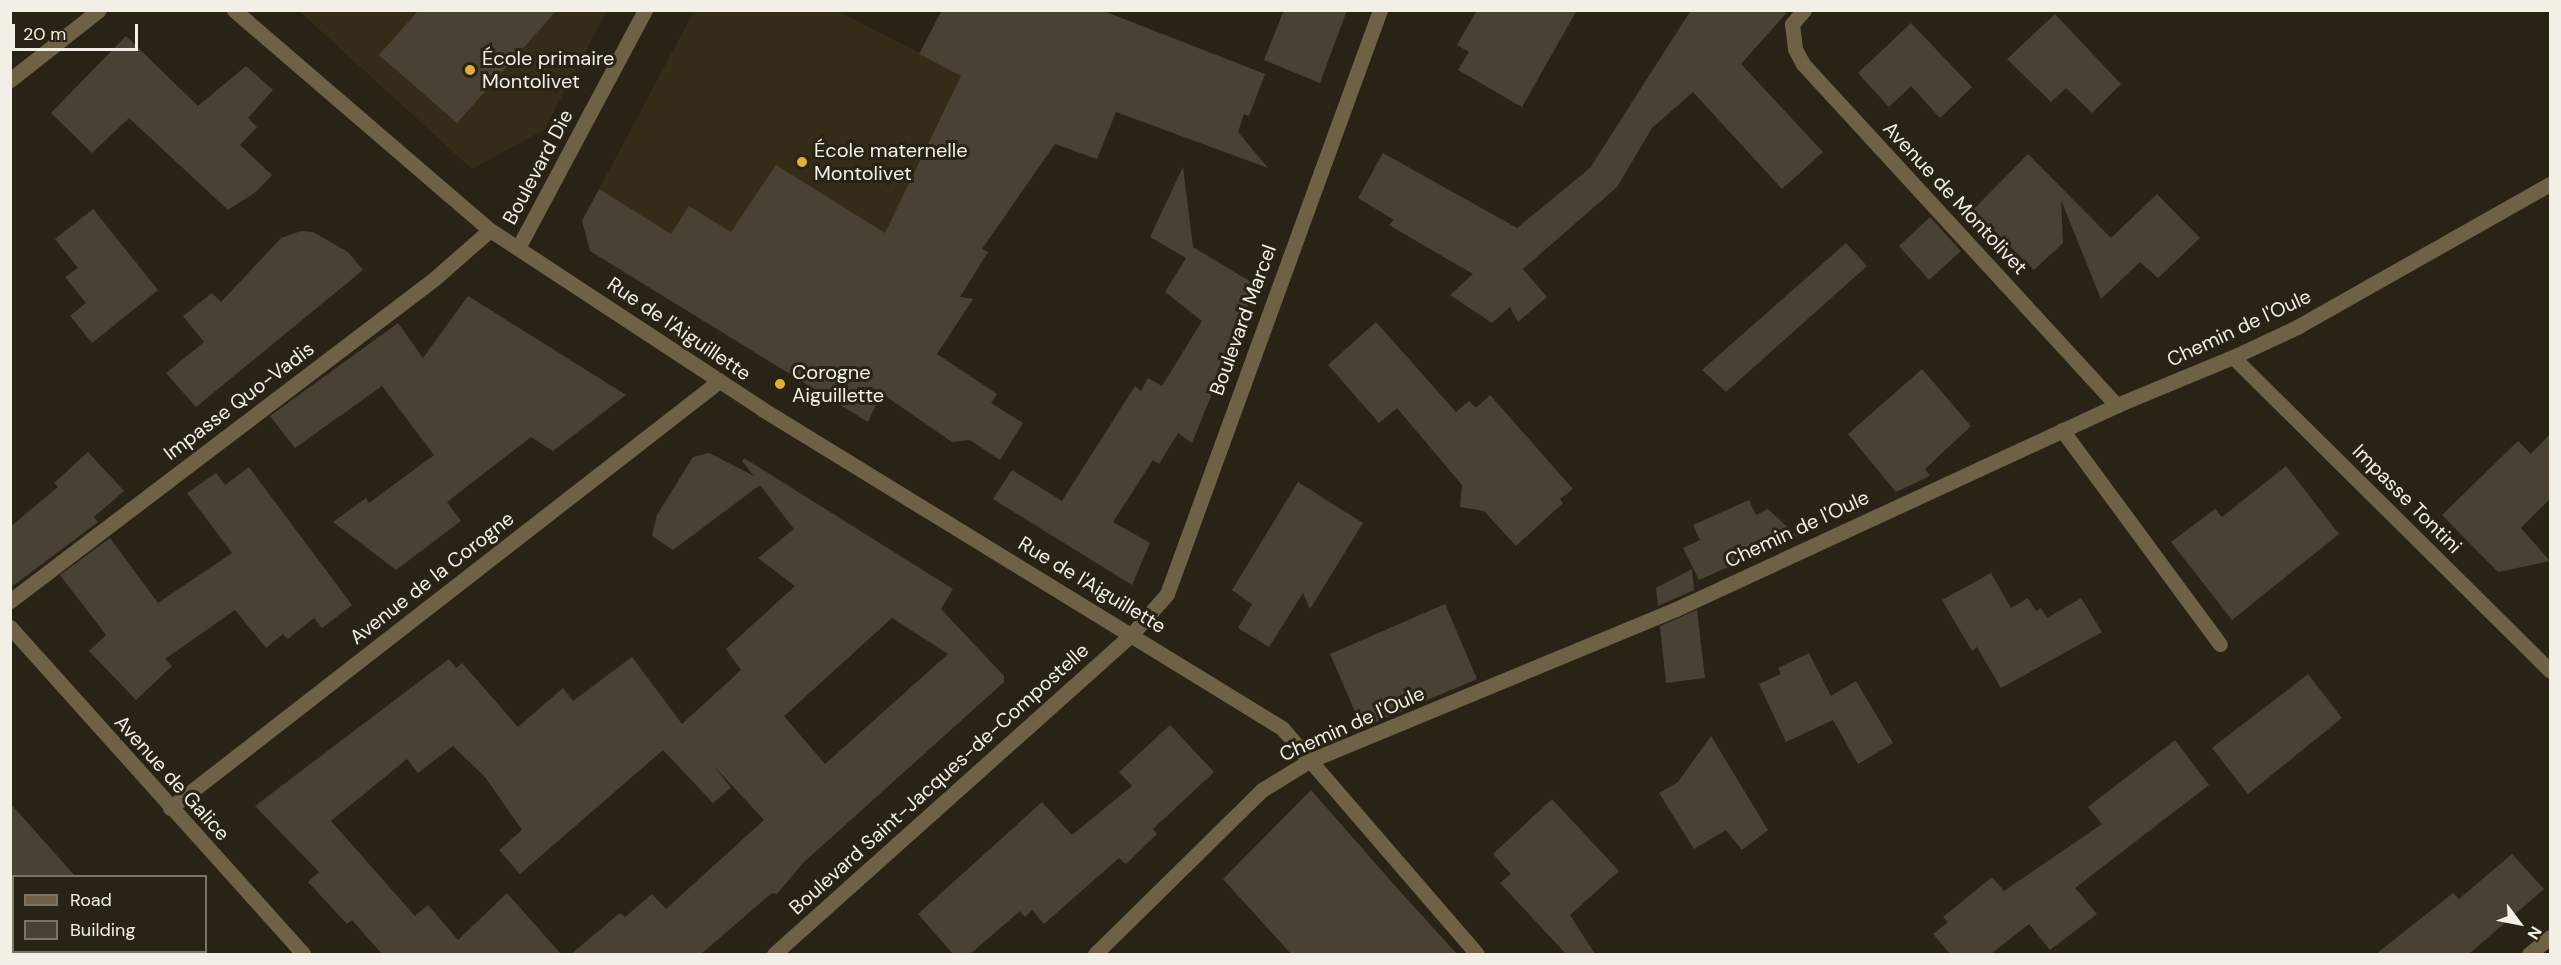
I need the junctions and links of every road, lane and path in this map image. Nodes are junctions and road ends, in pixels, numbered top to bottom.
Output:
1 (99, 10) edge
2 (234, 10) edge
3 (645, 10) edge
4 (1380, 10) edge
5 (1804, 10) edge
6 (10, 80) edge
7 (2550, 184) edge
8 (490, 230) junction
9 (518, 248) junction
10 (2233, 357) junction
11 (719, 381) junction
12 (2117, 405) junction
13 (2062, 430) junction
14 (10, 601) edge
15 (10, 627) edge
16 (1132, 634) junction
17 (2220, 644) dead end
18 (2550, 671) edge
19 (1309, 761) junction
20 (170, 808) junction
21 (2550, 937) edge
22 (303, 954) edge
23 (774, 954) edge
24 (1095, 954) edge
25 (1477, 954) edge
26 (2529, 954) edge

1 - 6 street
2 - 8 street, Rue de l'Aiguillette
3 - 9 street, Boulevard Die
4 - 16 street, Boulevard Marcel
5 - 12 street, Avenue de Montolivet
7 - 10 street, Chemin de l'Oule
8 - 9 street, Rue de l'Aiguillette
8 - 14 street, Impasse Quo-Vadis
9 - 11 street, Rue de l'Aiguillette
10 - 12 street, Chemin de l'Oule
10 - 18 street, Impasse Tontini
11 - 16 street, Rue de l'Aiguillette
11 - 20 street, Avenue de la Corogne
12 - 13 street, Chemin de l'Oule
13 - 17 street
13 - 19 street, Chemin de l'Oule
15 - 20 street, Avenue de Galice
16 - 19 street, Rue de l'Aiguillette
16 - 23 street, Boulevard Saint-Jacques-de-Compostelle
19 - 24 street, Chemin de l'Oule
19 - 25 street, Rue de l'Aiguillette
20 - 22 street, Avenue de Galice
21 - 26 street

